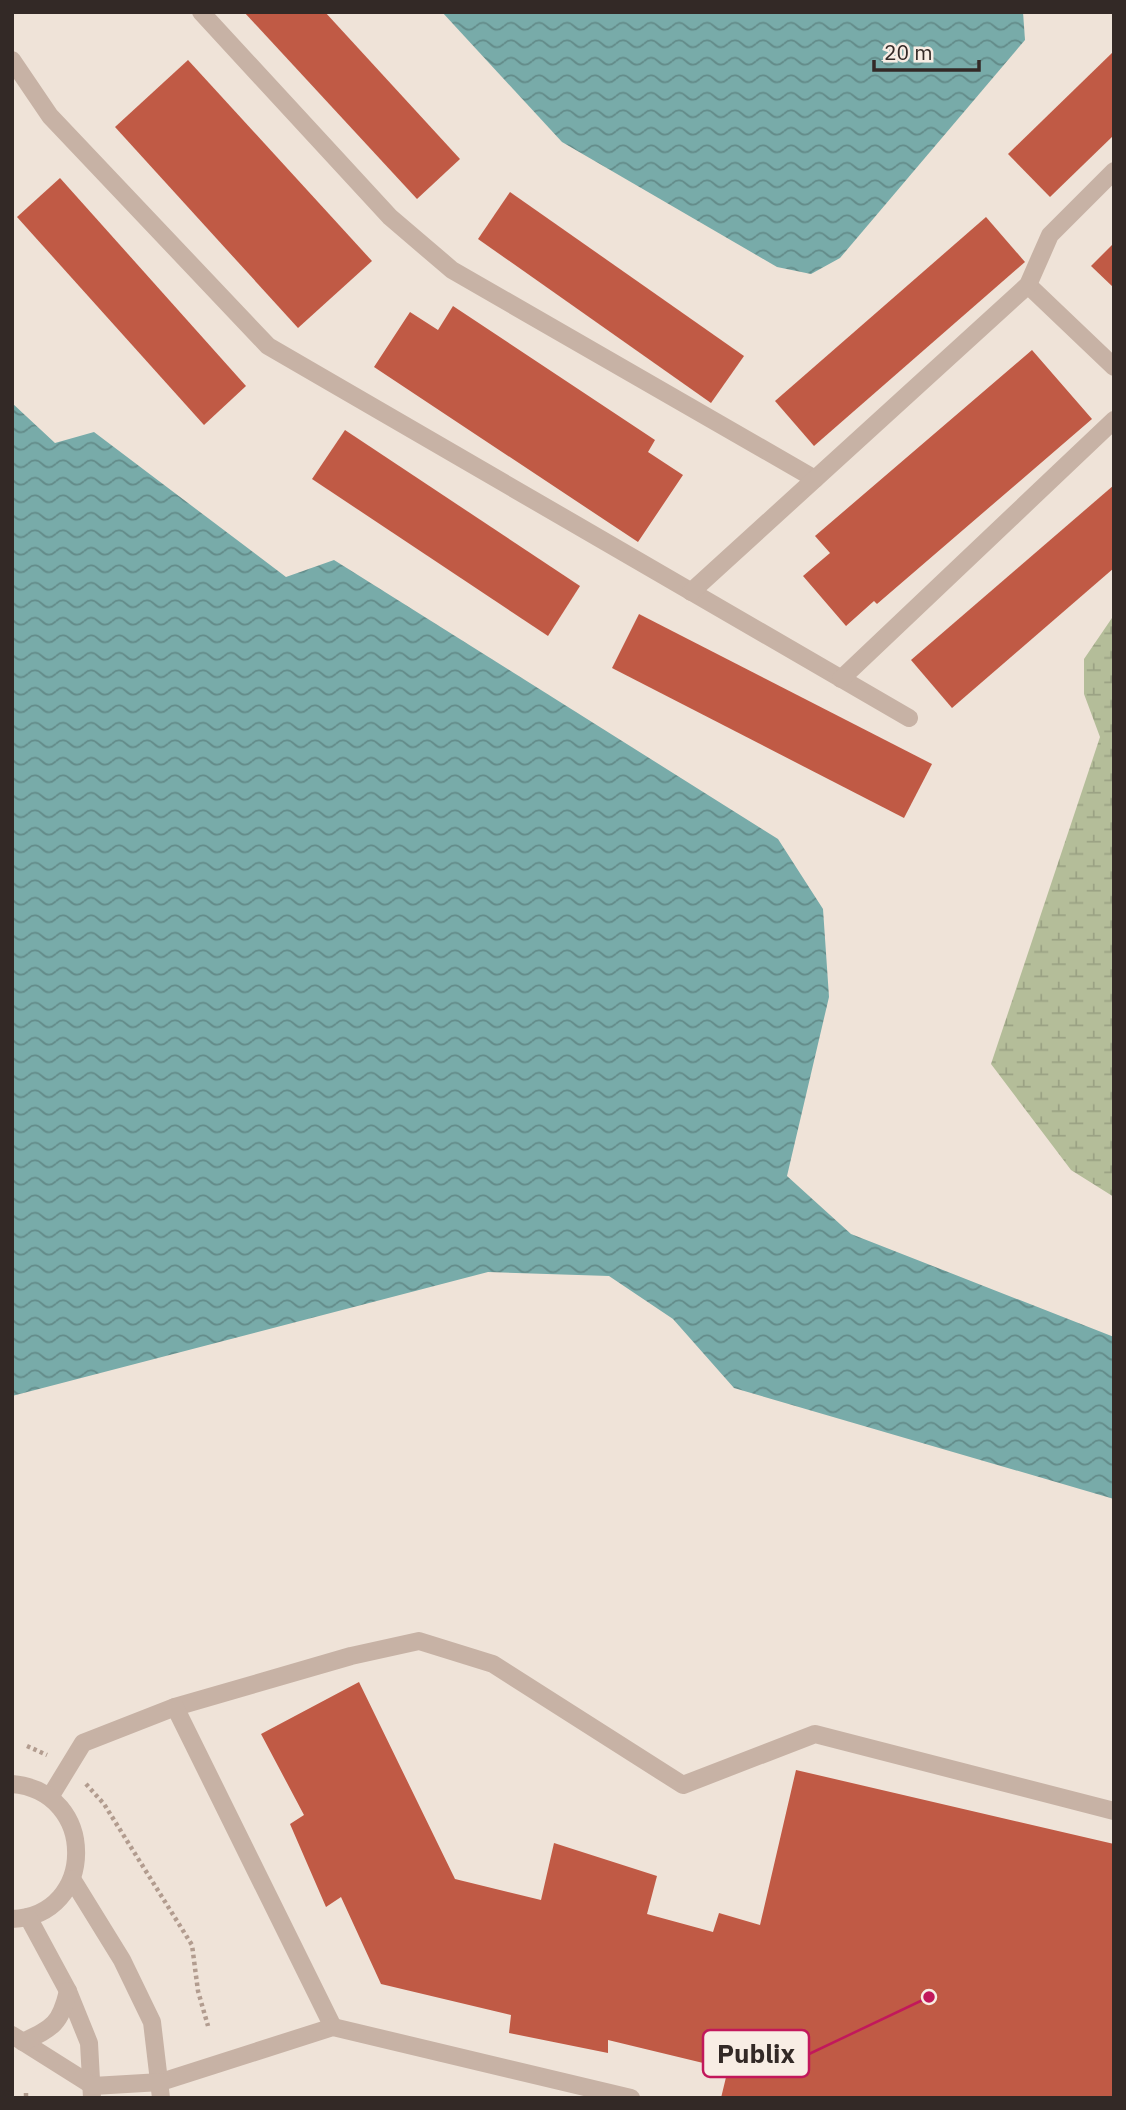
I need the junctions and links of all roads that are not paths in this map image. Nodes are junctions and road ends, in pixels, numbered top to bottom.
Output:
1 (201, 12) edge
2 (12, 60) edge
3 (1114, 171) edge
4 (1028, 285) junction
5 (1114, 367) edge
6 (1114, 420) edge
7 (815, 479) junction
8 (691, 592) junction
9 (841, 679) junction
10 (909, 718) dead end
11 (175, 1707) junction
12 (12, 1784) edge
13 (50, 1797) junction
14 (1114, 1811) edge
15 (72, 1879) junction
16 (20, 1918) edge
17 (68, 1991) junction
18 (333, 2027) junction
19 (18, 2038) edge
20 (161, 2090) edge
21 (92, 2092) edge
22 (631, 2098) edge

1 - 7 street
2 - 8 street
3 - 4 street
4 - 5 street
4 - 7 street
6 - 9 street
7 - 8 street
8 - 9 street
9 - 10 street
11 - 13 street
11 - 14 street
11 - 18 street
12 - 13 street
13 - 15 street
15 - 16 street
15 - 20 street
16 - 17 street
17 - 19 street
17 - 21 street
18 - 20 street
18 - 22 street
19 - 21 street
20 - 21 street

